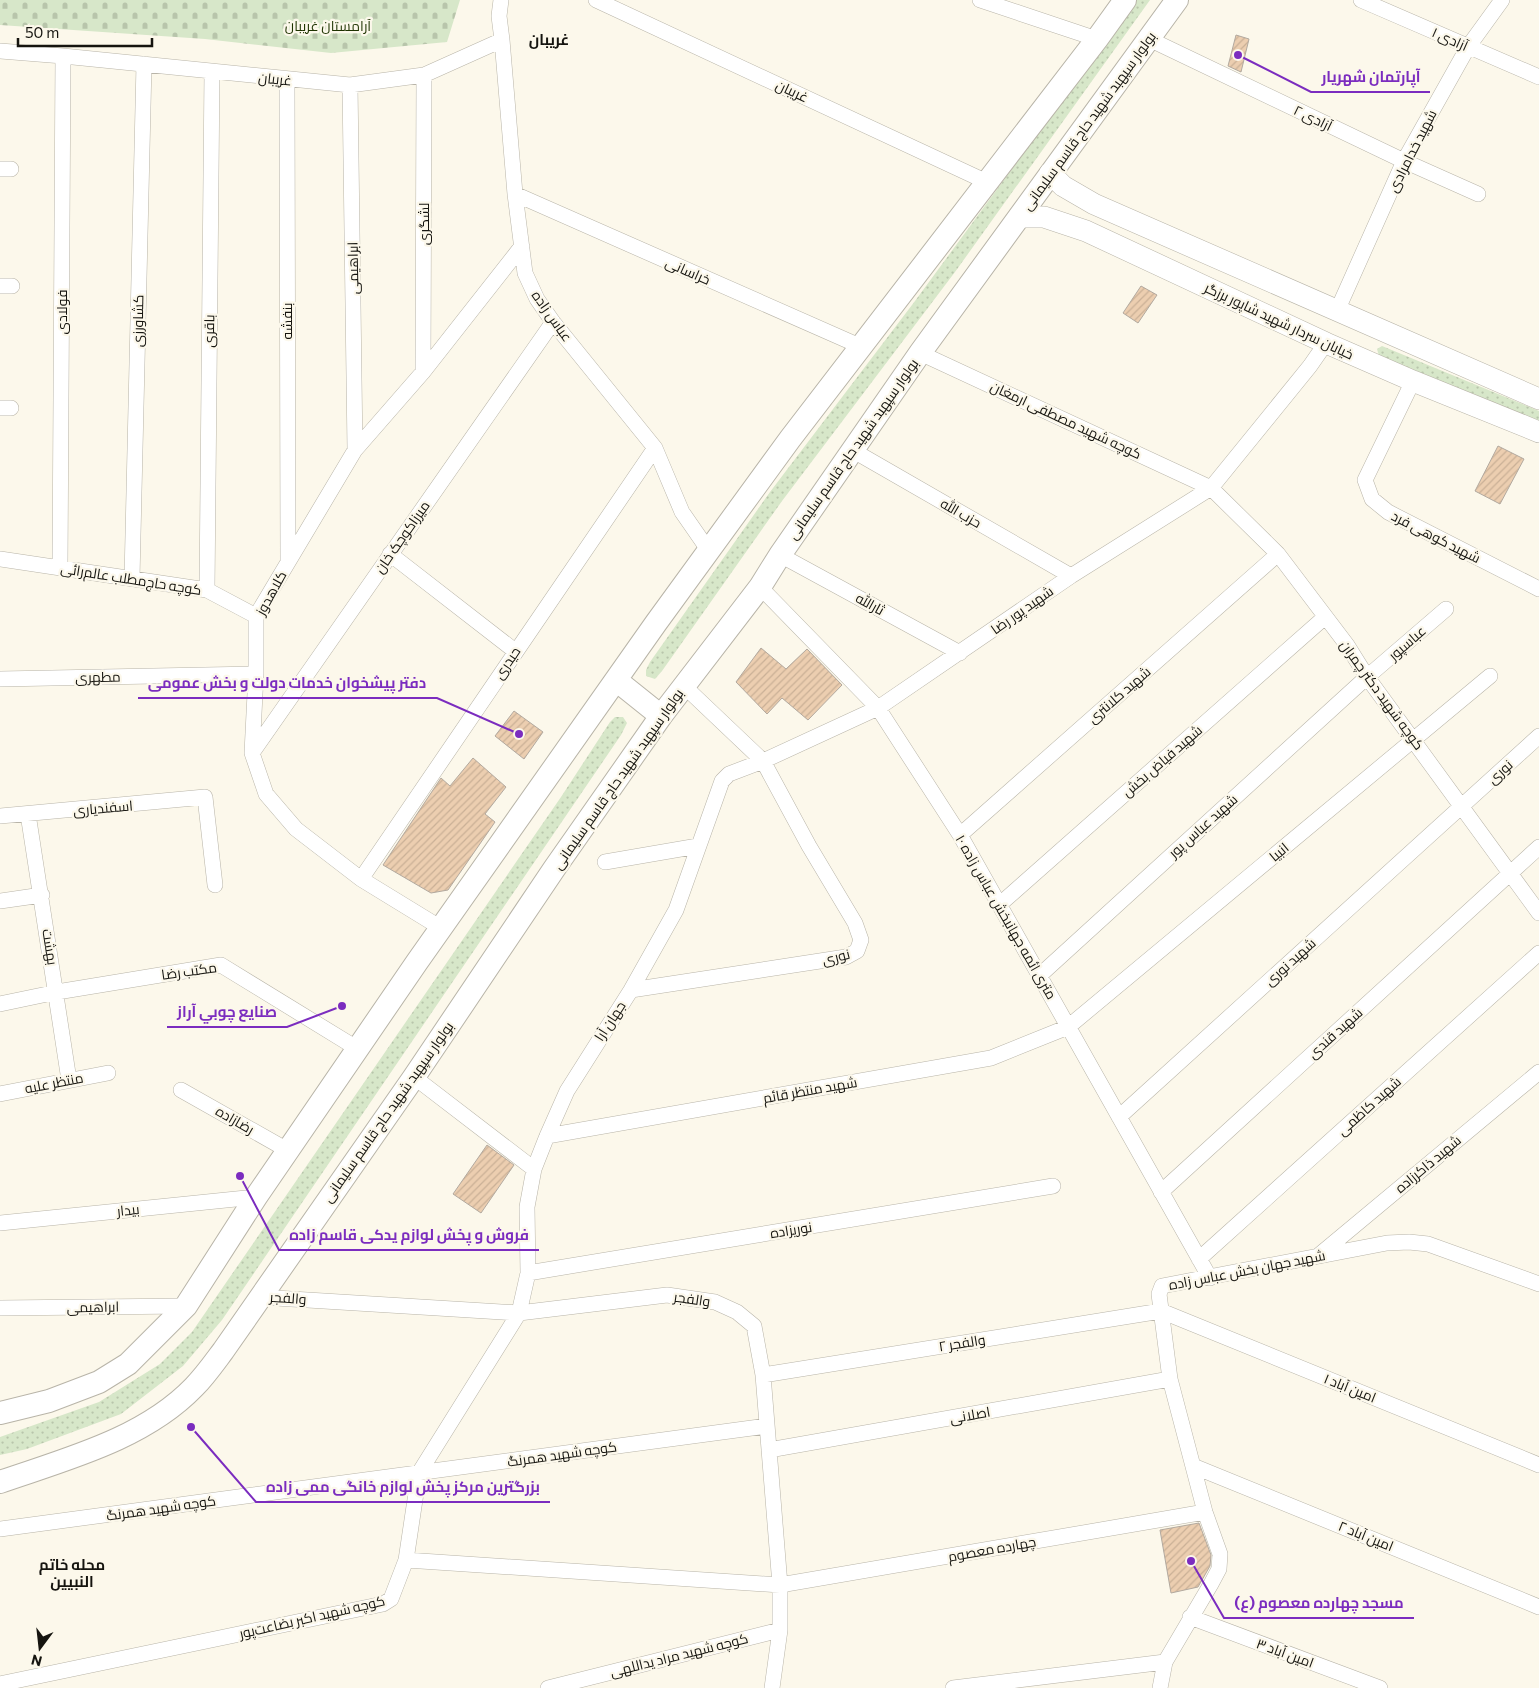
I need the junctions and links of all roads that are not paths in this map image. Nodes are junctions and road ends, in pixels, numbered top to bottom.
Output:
1 (501, 0) edge
2 (596, 0) edge
3 (980, 0) edge
4 (1125, 0) edge
5 (1177, 0) edge
6 (1362, 0) edge
7 (1502, 0) edge
8 (1097, 39) junction
9 (1149, 39) junction
10 (502, 40) junction
11 (1468, 47) junction
12 (0, 51) edge
13 (63, 56) junction
14 (144, 64) junction
15 (212, 72) junction
16 (424, 75) junction
17 (1539, 77) edge
18 (287, 80) junction
19 (350, 85) junction
20 (1404, 161) junction
21 (1050, 173) junction
22 (987, 182) junction
23 (515, 194) junction
24 (1478, 194) dead end
25 (1094, 204) junction
26 (1019, 217) junction
27 (1086, 231) junction
28 (522, 246) junction
29 (1338, 311) junction
30 (553, 322) junction
31 (1326, 343) junction
32 (862, 347) junction
33 (920, 353) junction
34 (422, 372) junction
35 (1413, 381) junction
36 (1539, 399) edge
37 (1539, 432) edge
38 (655, 448) junction
39 (355, 450) junction
40 (852, 450) junction
41 (1211, 488) junction
42 (709, 552) junction
43 (390, 554) junction
44 (1278, 554) junction
45 (780, 555) junction
46 (0, 559) edge
47 (288, 562) junction
48 (60, 568) junction
49 (1071, 576) junction
50 (132, 578) junction
51 (760, 587) junction
52 (1539, 589) edge
53 (207, 590) junction
54 (1446, 609) dead end
55 (256, 616) junction
56 (1325, 616) junction
57 (514, 652) junction
58 (960, 653) junction
59 (256, 674) junction
60 (1490, 676) dead end
61 (1367, 677) junction
62 (0, 679) edge
63 (616, 680) junction
64 (684, 686) junction
65 (878, 708) junction
66 (661, 716) junction
67 (1539, 736) edge
68 (1415, 740) junction
69 (252, 753) junction
70 (763, 761) junction
71 (1461, 807) junction
72 (28, 814) junction
73 (0, 816) edge
74 (960, 835) junction
75 (698, 846) junction
76 (1539, 847) edge
77 (606, 862) dead end
78 (1509, 874) junction
79 (361, 879) junction
80 (215, 885) dead end
81 (42, 895) junction
82 (0, 901) edge
83 (999, 905) junction
84 (1539, 913) edge
85 (441, 928) junction
86 (1539, 953) edge
87 (1039, 976) junction
88 (631, 990) junction
89 (57, 992) junction
90 (0, 1004) edge
91 (1068, 1027) junction
92 (358, 1049) junction
93 (1539, 1072) edge
94 (108, 1073) dead end
95 (414, 1077) junction
96 (69, 1080) junction
97 (181, 1090) dead end
98 (0, 1094) edge
99 (1119, 1117) junction
100 (547, 1136) junction
101 (289, 1151) junction
102 (534, 1169) junction
103 (1053, 1186) dead end
104 (1161, 1192) junction
105 (256, 1197) junction
106 (0, 1223) edge
107 (1317, 1257) junction
108 (1199, 1259) junction
109 (528, 1273) junction
110 (1210, 1278) junction
111 (1539, 1284) edge
112 (259, 1297) junction
113 (186, 1306) junction
114 (0, 1308) edge
115 (1161, 1311) junction
116 (519, 1313) junction
117 (763, 1376) junction
118 (1170, 1380) junction
119 (0, 1413) edge
120 (767, 1426) junction
121 (769, 1450) junction
122 (1539, 1465) edge
123 (1194, 1466) junction
124 (419, 1474) junction
125 (0, 1482) edge
126 (1205, 1512) junction
127 (0, 1529) edge
128 (406, 1560) junction
129 (780, 1585) junction
130 (1539, 1607) edge
131 (1190, 1617) junction
132 (780, 1630) junction
133 (1164, 1662) junction
134 (0, 1684) edge
135 (548, 1688) edge
136 (772, 1688) edge
137 (953, 1688) edge
138 (1160, 1688) edge
139 (1380, 1688) edge

1 - 10 street
2 - 22 street, غریبان
3 - 8 street
4 - 8 main road
5 - 9 main road, بولوار سپهبد شهید حاج قاسم سلیمانی
6 - 11 street, آزادی ۱
7 - 11 street, شهید خدامرادی
8 - 22 main road
9 - 20 street, آزادی ۲
9 - 21 main road, بولوار سپهبد شهید حاج قاسم سلیمانی
10 - 16 street, غریبان
10 - 23 street, عباس زاده
11 - 17 street, آزادی ۱
11 - 20 street, شهید خدامرادی
12 - 13 street, غریبان
13 - 14 street, غریبان
13 - 48 street, فولادی
14 - 15 street, غریبان
14 - 50 street, کشاورزی
15 - 18 street, غریبان
15 - 53 street, باقری
16 - 19 street, غریبان
16 - 34 street, لشگری
18 - 19 street, غریبان
18 - 47 street, بنفشه
19 - 39 street, ابراهیمی
20 - 24 street, آزادی ۲
20 - 29 street, شهید خدامرادی
21 - 25 main road
21 - 26 main road, بولوار سپهبد شهید حاج قاسم سلیمانی
22 - 32 main road
23 - 28 street, عباس زاده
23 - 32 street, خراسانی
25 - 27 main road
25 - 29 main road
26 - 27 main road, خیابان سردار شهید شاپور برزگر
26 - 33 main road, بولوار سپهبد شهید حاج قاسم سلیمانی
27 - 31 main road, خیابان سردار شهید شاپور برزگر
28 - 30 street, عباس زاده
28 - 34 street, کلاهدوز
29 - 31 main road
29 - 36 main road
30 - 38 street, عباس زاده
30 - 43 street, میرزاکوچک خان
31 - 35 main road, خیابان سردار شهید شاپور برزگر
31 - 41 street, شهید پور رضا
32 - 42 main road
33 - 40 main road, بولوار سپهبد شهید حاج قاسم سلیمانی
33 - 41 street, کوچه شهید مصطفی ارمغان
34 - 39 street, کلاهدوز
35 - 37 main road, خیابان سردار شهید شاپور برزگر
35 - 52 street, شهید کوهی فرد
38 - 42 street, عباس زاده
38 - 57 street, حیدری
39 - 47 street, کلاهدوز
40 - 45 main road, بولوار سپهبد شهید حاج قاسم سلیمانی
40 - 49 street, حزب الله
41 - 44 street, کوچه شهید دکتر چمران
41 - 49 street, شهید پور رضا
42 - 63 main road
43 - 57 street
43 - 69 street, میرزاکوچک خان
44 - 56 street, کوچه شهید دکتر چمران
44 - 74 street, شهید کلانتری
45 - 51 main road, بولوار سپهبد شهید حاج قاسم سلیمانی
45 - 58 street, ثارالله
46 - 48 street, کوچه حاج‌مطلب عالم‌رائی
47 - 55 street, کلاهدوز
48 - 50 street, کوچه حاج‌مطلب عالم‌رائی
49 - 58 street, شهید پور رضا
50 - 53 street, کوچه حاج‌مطلب عالم‌رائی
51 - 64 main road, بولوار سپهبد شهید حاج قاسم سلیمانی
51 - 65 street, ۱۰ متری ائمه جهانبخش عباس زاده
53 - 55 street, کوچه حاج‌مطلب عالم‌رائی
54 - 61 street, عباسپور
55 - 59 street, کلاهدوز
56 - 61 street, کوچه شهید دکتر چمران
56 - 83 street, شهید فیاض بخش
57 - 79 street, حیدری
58 - 65 street, شهید پور رضا
59 - 62 street, مطهری
59 - 69 street, کلاهدوز
60 - 68 street, انبیا
61 - 68 street, کوچه شهید دکتر چمران
61 - 87 street, شهید عباس پور
63 - 66 main road
63 - 85 main road
64 - 66 main road, بولوار سپهبد شهید حاج قاسم سلیمانی
64 - 70 street
65 - 70 street, شهید پور رضا
65 - 74 street, ۱۰ متری ائمه جهانبخش عباس زاده
66 - 95 main road, بولوار سپهبد شهید حاج قاسم سلیمانی
67 - 71 street, نوری
68 - 71 street, کوچه شهید دکتر چمران
68 - 91 street, انبیا
69 - 79 street, کلاهدوز
70 - 75 street, جهان آرا
70 - 88 street, نوری
71 - 78 street, کوچه شهید دکتر چمران
71 - 99 street, شهید نوری
72 - 73 street, اسفندیاری
72 - 80 street, اسفندیاری
72 - 81 street, بهشت
74 - 83 street, ۱۰ متری ائمه جهانبخش عباس زاده
75 - 77 street
75 - 88 street, جهان آرا
76 - 78 street, شهید قندی
78 - 84 street, کوچه شهید دکتر چمران
78 - 104 street, شهید قندی
79 - 85 street, کلاهدوز
81 - 82 street
81 - 89 street, بهشت
83 - 87 street, ۱۰ متری ائمه جهانبخش عباس زاده
85 - 92 main road
86 - 108 street, شهید کاظمی
87 - 91 street, ۱۰ متری ائمه جهانبخش عباس زاده
88 - 100 street, جهان آرا
89 - 90 street, مکتب رضا
89 - 92 street, مکتب رضا
89 - 96 street, بهشت
91 - 99 street, ۱۰ متری ائمه جهانبخش عباس زاده
91 - 100 street, شهید منتظر قائم
92 - 101 main road
93 - 107 street, شهید ذاکرزاده
94 - 96 street, منتظر علیه
95 - 102 street
95 - 112 main road, بولوار سپهبد شهید حاج قاسم سلیمانی
96 - 98 street, منتظر علیه
97 - 101 street, رضازاده
99 - 104 street, ۱۰ متری ائمه جهانبخش عباس زاده
100 - 102 street, جهان آرا
101 - 105 main road
102 - 109 street, جهان آرا
103 - 109 street, نوریزاده
104 - 108 street, ۱۰ متری ائمه جهانبخش عباس زاده
105 - 106 street, بیدار
105 - 113 main road
107 - 110 street, شهید جهان بخش عباس زاده
107 - 111 street, شهید جهان بخش عباس زاده
108 - 110 street, ۱۰ متری ائمه جهانبخش عباس زاده
109 - 116 street, جهان آرا
110 - 115 street, شهید جهان بخش عباس زاده
112 - 116 street, والفجر
112 - 125 main road, بولوار سپهبد شهید حاج قاسم سلیمانی
113 - 114 street, ابراهیمی
113 - 119 main road
115 - 117 street, والفجر ۲
115 - 118 street, شهید جهان بخش عباس زاده
115 - 122 street, ۱ امین آباد
116 - 117 street, والفجر
116 - 124 street, جهان آرا
117 - 120 street, والفجر
118 - 121 street, اصلانی
118 - 123 street, شهید جهان بخش عباس زاده
120 - 121 street, والفجر
120 - 124 street, کوچه شهید همرنگ
121 - 129 street, والفجر
123 - 126 street, شهید جهان بخش عباس زاده
123 - 130 street, ۲ امین آباد
124 - 127 street, کوچه شهید همرنگ
124 - 128 street, کوچه شهید اکبر بضاعت‌پور
126 - 129 street, چهارده معصوم
126 - 131 street, شهید جهان بخش عباس زاده
128 - 129 street
128 - 134 street, کوچه شهید اکبر بضاعت‌پور
129 - 132 street, والفجر
131 - 133 street, شهید جهان بخش عباس زاده
131 - 139 street, ۳ امین آباد
132 - 135 street, کوچه شهید مراد یداللهی
132 - 136 street, والفجر
133 - 137 street
133 - 138 street, شهید جهان بخش عباس زاده

